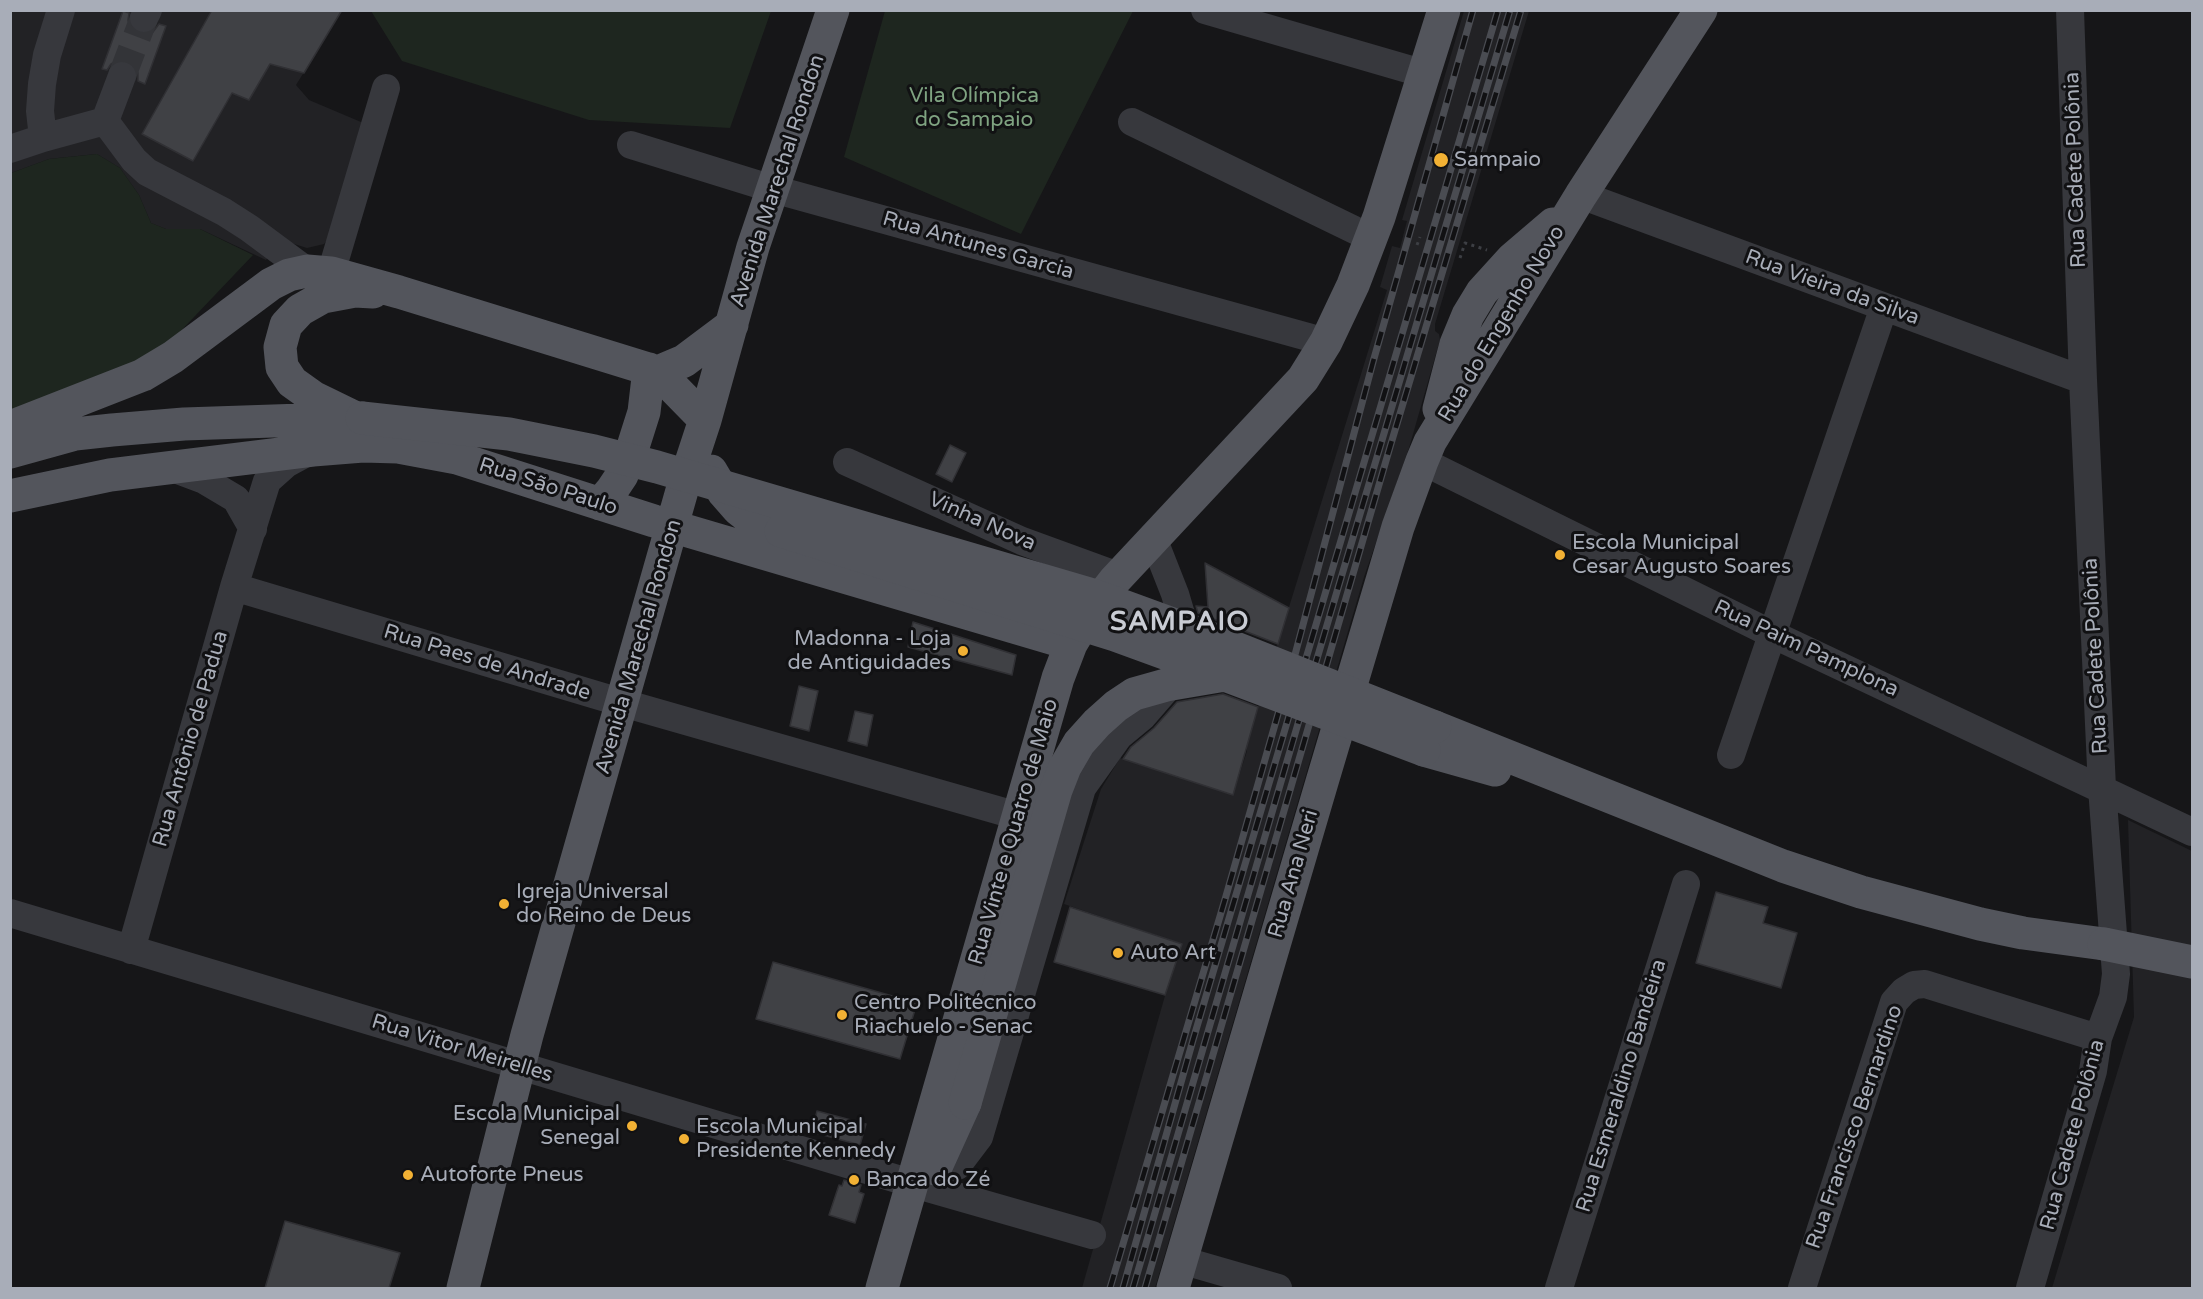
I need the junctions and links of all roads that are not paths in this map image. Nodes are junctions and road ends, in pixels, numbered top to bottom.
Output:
1 (61, 10) edge
2 (833, 10) edge
3 (1205, 10) edge
4 (1444, 10) edge
5 (1701, 10) edge
6 (2070, 10) edge
7 (1425, 74) junction
8 (122, 76) tunnel mouth
9 (386, 88) dead end
10 (105, 121) junction
11 (1132, 122) dead end
12 (43, 138) junction
13 (631, 145) dead end
14 (10, 149) edge
15 (773, 189) junction
16 (1578, 200) junction
17 (1371, 238) junction
18 (319, 272) junction
19 (399, 292) junction
20 (1884, 307) junction
21 (732, 325) junction
22 (1326, 342) junction
23 (654, 371) junction
24 (2083, 380) junction
25 (359, 418) junction
26 (184, 424) junction
27 (703, 426) junction
28 (10, 427) edge
29 (313, 450) junction
30 (10, 452) edge
31 (1426, 452) junction
32 (847, 462) dead end
33 (172, 468) junction
34 (10, 479) edge
35 (10, 496) edge
36 (600, 504) junction
37 (673, 526) junction
38 (253, 529) junction
39 (1153, 538) junction
40 (1118, 576) junction
41 (234, 587) junction
42 (1772, 634) junction
43 (1071, 644) junction
44 (1225, 675) junction
45 (623, 703) junction
46 (1430, 739) junction
47 (1731, 755) dead end
48 (2102, 788) junction
49 (1018, 816) junction
50 (2193, 832) edge
51 (1686, 884) dead end
52 (10, 913) edge
53 (2193, 940) edge
54 (2104, 944) junction
55 (131, 950) junction
56 (2193, 962) edge
57 (2098, 1038) junction
58 (519, 1066) junction
59 (924, 1177) junction
60 (1092, 1234) dead end
61 (1177, 1274) edge
62 (463, 1288) edge
63 (882, 1288) edge
64 (1278, 1288) edge
65 (1559, 1288) edge
66 (1802, 1288) edge
67 (2030, 1288) edge

1 - 12 street
2 - 15 main road, Avenida Marechal Rondon
3 - 7 street
4 - 7 main road, Rua Vinte e Quatro de Maio
5 - 16 main road, Rua do Engenho Novo
6 - 24 street, Rua Cadete Polônia
7 - 17 main road, Rua Vinte e Quatro de Maio
8 - 10 street
9 - 18 street
10 - 12 street
10 - 18 street
11 - 17 street
12 - 14 street
13 - 15 street, Rua Antunes Garcia
15 - 21 main road, Avenida Marechal Rondon
15 - 22 street, Rua Antunes Garcia
16 - 20 street, Rua Vieira da Silva
16 - 31 main road, Rua do Engenho Novo
17 - 22 main road, Rua Vinte e Quatro de Maio
18 - 19 main road
18 - 28 main road
19 - 23 main road
19 - 25 main road
20 - 24 street, Rua Vieira da Silva
20 - 42 street
21 - 23 main road
21 - 27 main road, Avenida Marechal Rondon
22 - 39 main road, Rua Vinte e Quatro de Maio
23 - 27 main road
23 - 36 main road
24 - 48 street, Rua Cadete Polônia
25 - 26 main road
25 - 46 main road, bridge
26 - 30 main road
26 - 34 main road
27 - 37 main road, Avenida Marechal Rondon
27 - 44 main road, bridge
29 - 33 main road, Rua São Paulo
29 - 36 main road, Rua São Paulo
29 - 38 street, Rua Antônio de Padua
31 - 42 street, Rua Paim Pamplona
31 - 61 main road, Rua Ana Neri
32 - 40 street, Vinha Nova
33 - 35 main road, Rua São Paulo
33 - 38 street
36 - 37 main road, Rua São Paulo
37 - 43 main road, Rua São Paulo
37 - 45 main road, Avenida Marechal Rondon
38 - 41 street, Rua Antônio de Padua
39 - 40 main road, Rua Vinte e Quatro de Maio
39 - 59 street
40 - 43 main road, Rua Vinte e Quatro de Maio
41 - 45 street, Rua Paes de Andrade
41 - 55 street, Rua Antônio de Padua
42 - 47 street
42 - 48 street, Rua Paim Pamplona
43 - 49 main road, Rua Vinte e Quatro de Maio
44 - 46 main road, bridge
44 - 59 main road, bridge
45 - 49 street, Rua Paes de Andrade
45 - 58 main road, Avenida Marechal Rondon
46 - 54 main road
48 - 50 street, Rua Paim Pamplona
48 - 57 street, Rua Cadete Polônia
49 - 59 main road, Rua Vinte e Quatro de Maio
51 - 65 street, Rua Esmeraldino Bandeira
52 - 55 street, Rua Vitor Meirelles
53 - 54 main road, bridge
54 - 56 main road, bridge
55 - 58 street, Rua Vitor Meirelles
57 - 66 street, Rua Francisco Bernardino
57 - 67 street, Rua Cadete Polônia
58 - 59 street, Rua Vitor Meirelles
58 - 62 main road, Avenida Marechal Rondon
59 - 60 street, Rua Vitor Meirelles
59 - 63 main road, Rua Vinte e Quatro de Maio
61 - 64 street

